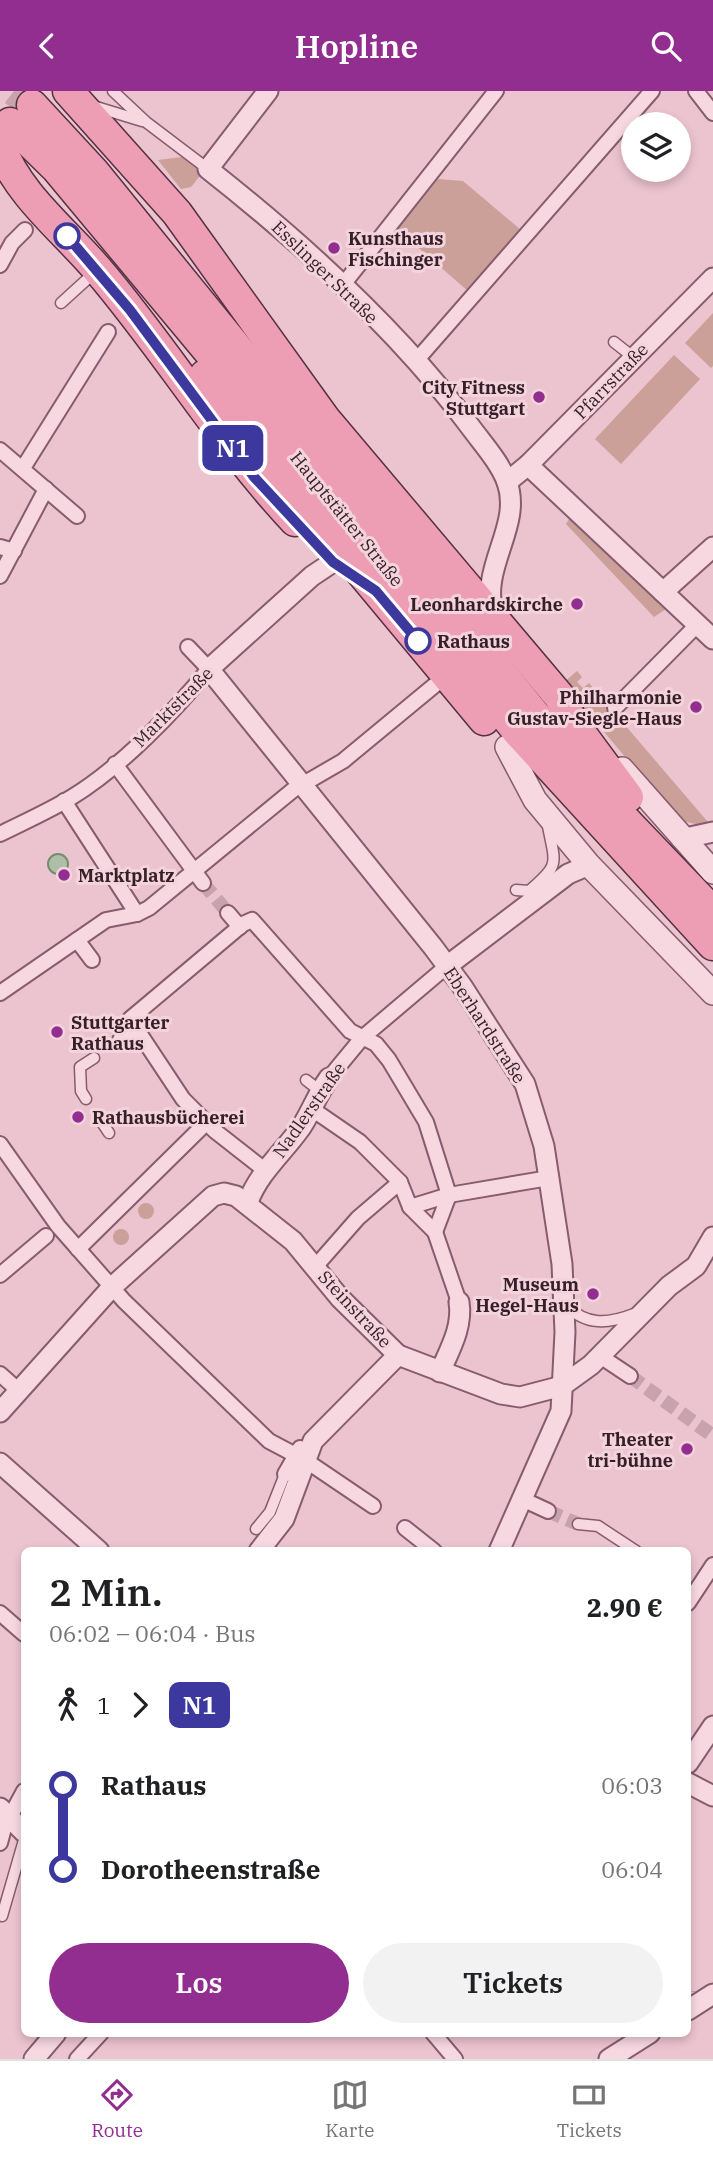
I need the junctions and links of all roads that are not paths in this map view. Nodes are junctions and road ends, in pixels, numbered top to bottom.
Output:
1 (113, 91) edge
2 (496, 91) edge
3 (652, 91) edge
4 (696, 91) edge
5 (267, 94) edge
6 (35, 109) edge
7 (713, 113) edge
8 (146, 123) junction
9 (208, 169) junction
10 (9, 185) edge
11 (25, 230) dead end
12 (0, 265) edge
13 (98, 269) junction
14 (713, 278) edge
15 (342, 286) junction
16 (61, 303) dead end
17 (174, 310) junction
18 (118, 321) junction
19 (614, 342) dead end
20 (633, 357) junction
21 (415, 362) junction
22 (256, 370) junction
23 (325, 419) junction
24 (0, 450) edge
25 (528, 465) junction
26 (23, 468) junction
27 (507, 482) junction
28 (46, 489) junction
29 (77, 516) dead end
30 (0, 547) edge
31 (713, 547) edge
32 (15, 551) junction
33 (333, 562) junction
34 (0, 576) edge
35 (376, 591) junction
36 (663, 592) junction
37 (698, 624) junction
38 (498, 627) junction
39 (713, 639) edge
40 (188, 647) dead end
41 (209, 669) junction
42 (447, 675) junction
43 (506, 680) junction
44 (615, 708) dead end
45 (586, 731) junction
46 (507, 747) junction
47 (115, 764) junction
48 (303, 782) junction
49 (64, 801) junction
50 (546, 815) junction
51 (601, 826) junction
52 (713, 832) edge
53 (0, 834) edge
54 (681, 839) junction
55 (589, 865) junction
56 (713, 872) edge
57 (198, 878) junction
58 (680, 880) junction
59 (535, 901) junction
60 (143, 911) junction
61 (713, 912) edge
62 (229, 913) tunnel mouth
63 (240, 927) junction
64 (77, 940) junction
65 (713, 945) edge
66 (92, 960) dead end
67 (447, 966) junction
68 (0, 993) edge
69 (713, 993) edge
70 (136, 1029) junction
71 (362, 1038) junction
72 (120, 1040) dead end
73 (94, 1058) dead end
74 (318, 1083) joint
75 (86, 1099) dead end
76 (312, 1109) junction
77 (206, 1123) junction
78 (0, 1144) edge
79 (255, 1177) junction
80 (549, 1178) junction
81 (400, 1182) junction
82 (448, 1189) junction
83 (248, 1202) junction
84 (411, 1207) junction
85 (435, 1232) junction
86 (46, 1236) dead end
87 (713, 1237) edge
88 (78, 1249) junction
89 (704, 1263) edge
90 (315, 1267) junction
91 (0, 1275) edge
92 (112, 1287) junction
93 (459, 1301) joint
94 (564, 1304) junction
95 (645, 1311) junction
96 (398, 1355) junction
97 (600, 1356) junction
98 (440, 1372) junction
99 (0, 1374) edge
100 (630, 1376) tunnel mouth
101 (562, 1386) junction
102 (19, 1391) junction
103 (0, 1412) edge
104 (300, 1457) junction
105 (0, 1463) edge
106 (285, 1474) joint
107 (522, 1499) junction
108 (373, 1506) dead end
109 (548, 1511) tunnel mouth
110 (578, 1524) tunnel mouth
111 (405, 1528) dead end
112 (256, 1529) dead end
113 (94, 1547) edge
114 (262, 1547) edge
115 (429, 1547) edge
116 (501, 1547) edge
117 (630, 1547) edge
118 (713, 1565) edge
119 (691, 1593) edge
120 (0, 1613) edge
121 (21, 1631) edge
122 (713, 1726) edge
123 (691, 1759) edge
124 (691, 1784) edge
125 (713, 1795) edge
126 (21, 1796) edge
127 (3, 1824) edge
128 (21, 1832) edge
129 (21, 1850) edge
130 (2, 1916) dead end
131 (53, 2037) edge
132 (97, 2037) edge
133 (436, 2037) edge
134 (644, 2037) edge
135 (35, 2059) edge
136 (77, 2059) edge
137 (454, 2059) edge
138 (609, 2059) edge

1 - 8 lane, Esslinger Straße
2 - 15 street
3 - 21 street
4 - 7 street
5 - 9 street
6 - 8 lane
6 - 10 main road
6 - 17 main road, Hauptstätter Straße
6 - 22 main road, Hauptstätter Straße
6 - 23 main road
8 - 9 lane, Esslinger Straße
9 - 15 street, Esslinger Straße
10 - 13 main road
11 - 12 street
13 - 16 lane
13 - 18 main road
14 - 20 street, Pfarrstraße
15 - 21 street, Esslinger Straße
17 - 35 main road
17 - 51 main road, Hauptstätter Straße
18 - 26 street
18 - 33 main road
19 - 20 lane
20 - 25 street, Pfarrstraße
21 - 27 street, Esslinger Straße
22 - 23 main road
22 - 43 main road, Hauptstätter Straße
23 - 38 main road
24 - 26 street
25 - 27 street, Pfarrstraße
25 - 36 street
26 - 28 street
27 - 38 street
28 - 29 street
28 - 32 street
30 - 32 street
31 - 36 street
32 - 34 street
33 - 35 main road
33 - 41 street, Marktstraße
35 - 42 main road
36 - 37 street
37 - 39 street
37 - 44 street
38 - 45 main road
40 - 41 street
41 - 47 street, Marktstraße
41 - 48 street, Eberhardstraße
42 - 46 main road
42 - 48 street
43 - 45 street
43 - 58 main road, Hauptstätter Straße
45 - 54 street
45 - 58 main road
46 - 50 street
46 - 51 main road
47 - 49 street, Marktstraße
47 - 57 street
48 - 57 street
48 - 67 street, Eberhardstraße
49 - 53 street, Marktstraße
49 - 60 street
50 - 55 street
50 - 59 lane
51 - 65 main road, Hauptstätter Straße
52 - 54 street
54 - 56 street
55 - 59 street
55 - 69 street
57 - 60 street
58 - 61 main road, Hauptstätter Straße
59 - 67 street
60 - 64 street
62 - 63 street
63 - 70 street
63 - 71 street
64 - 66 street
64 - 68 street
67 - 71 street, Nadlerstraße
67 - 80 street, Eberhardstraße
70 - 72 street
70 - 77 street
71 - 74 street, Nadlerstraße
71 - 82 street
73 - 75 lane
74 - 76 street, Nadlerstraße
76 - 79 street, Nadlerstraße
76 - 81 street
77 - 79 street
77 - 88 street
78 - 88 street
79 - 83 street, Nadlerstraße
80 - 82 street
80 - 94 street, Eberhardstraße
81 - 84 street
81 - 90 street
82 - 84 street
82 - 85 street
83 - 90 street, Steinstraße
83 - 92 street
84 - 85 street
85 - 93 street
86 - 91 street
87 - 89 street
88 - 92 street
89 - 95 street
90 - 96 street, Steinstraße
92 - 102 street
92 - 104 street
93 - 98 street
94 - 95 lane
94 - 101 street, Eberhardstraße
95 - 97 street
96 - 98 street, Steinstraße
96 - 104 street
97 - 100 street
97 - 101 street
98 - 101 street, Steinstraße
99 - 102 street
101 - 107 street, Eberhardstraße
102 - 103 street
104 - 106 street
104 - 108 street
104 - 114 street
105 - 113 street
106 - 112 lane
107 - 109 street
107 - 116 street, Eberhardstraße
110 - 117 lane
111 - 115 street
118 - 119 street
120 - 121 street
122 - 123 street
124 - 125 street
126 - 127 street
127 - 128 street
129 - 130 lane
131 - 135 street
132 - 136 street
133 - 137 street
134 - 138 street

